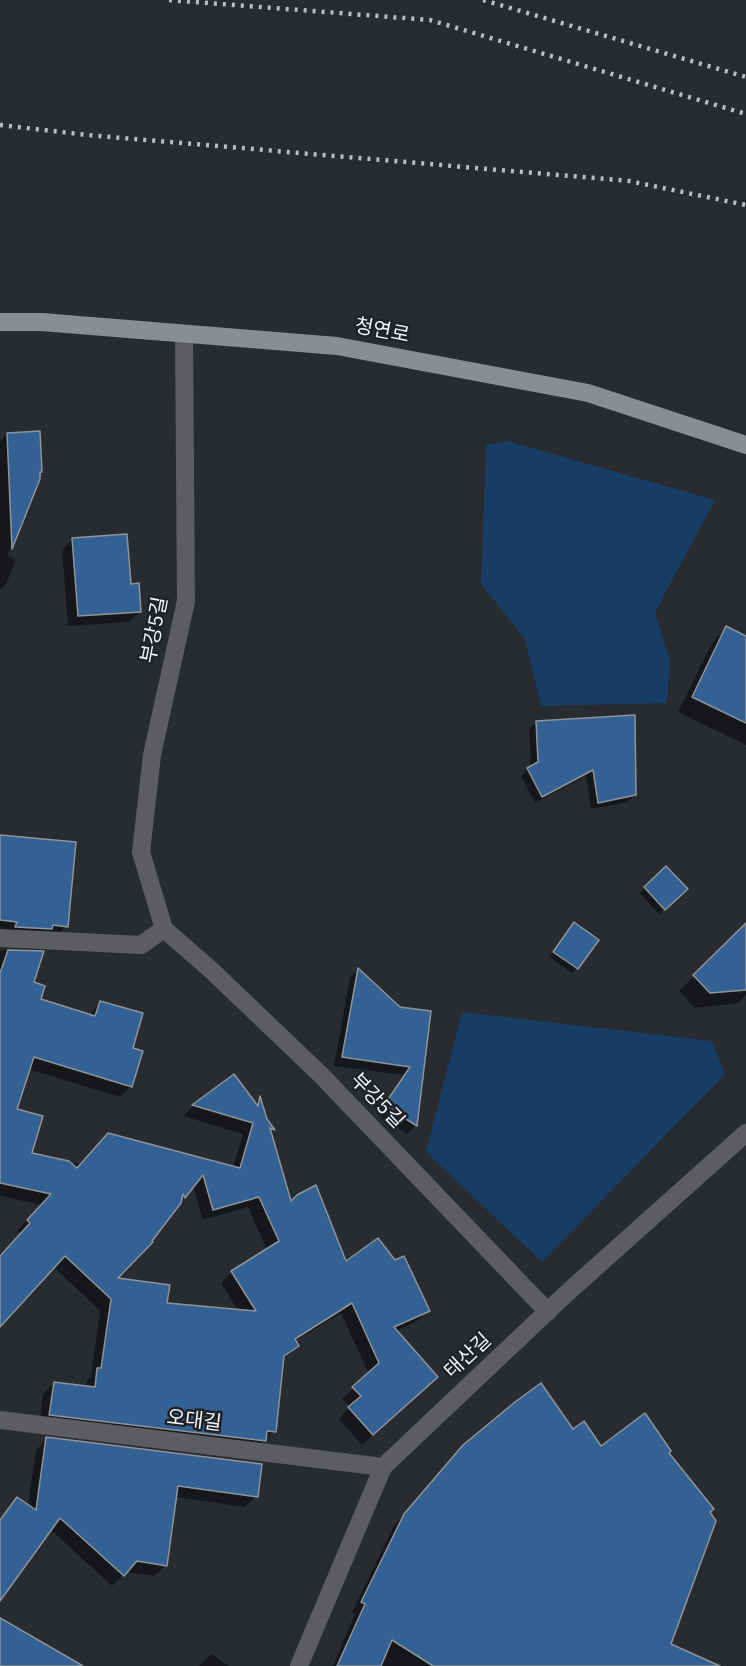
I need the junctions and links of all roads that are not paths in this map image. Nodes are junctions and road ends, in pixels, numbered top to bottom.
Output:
1 (0, 322) edge
2 (184, 334) junction
3 (746, 445) edge
4 (164, 929) junction
5 (0, 938) edge
6 (746, 1134) edge
7 (548, 1312) junction
8 (0, 1420) edge
9 (383, 1467) junction
10 (299, 1666) edge

1 - 2 main road, 청연로
2 - 3 main road, 청연로
2 - 4 street, 부강5길
4 - 5 street
4 - 7 street, 부강5길
6 - 7 street, 태산길
7 - 9 street, 태산길
8 - 9 street, 오대길
9 - 10 street, 태산길

